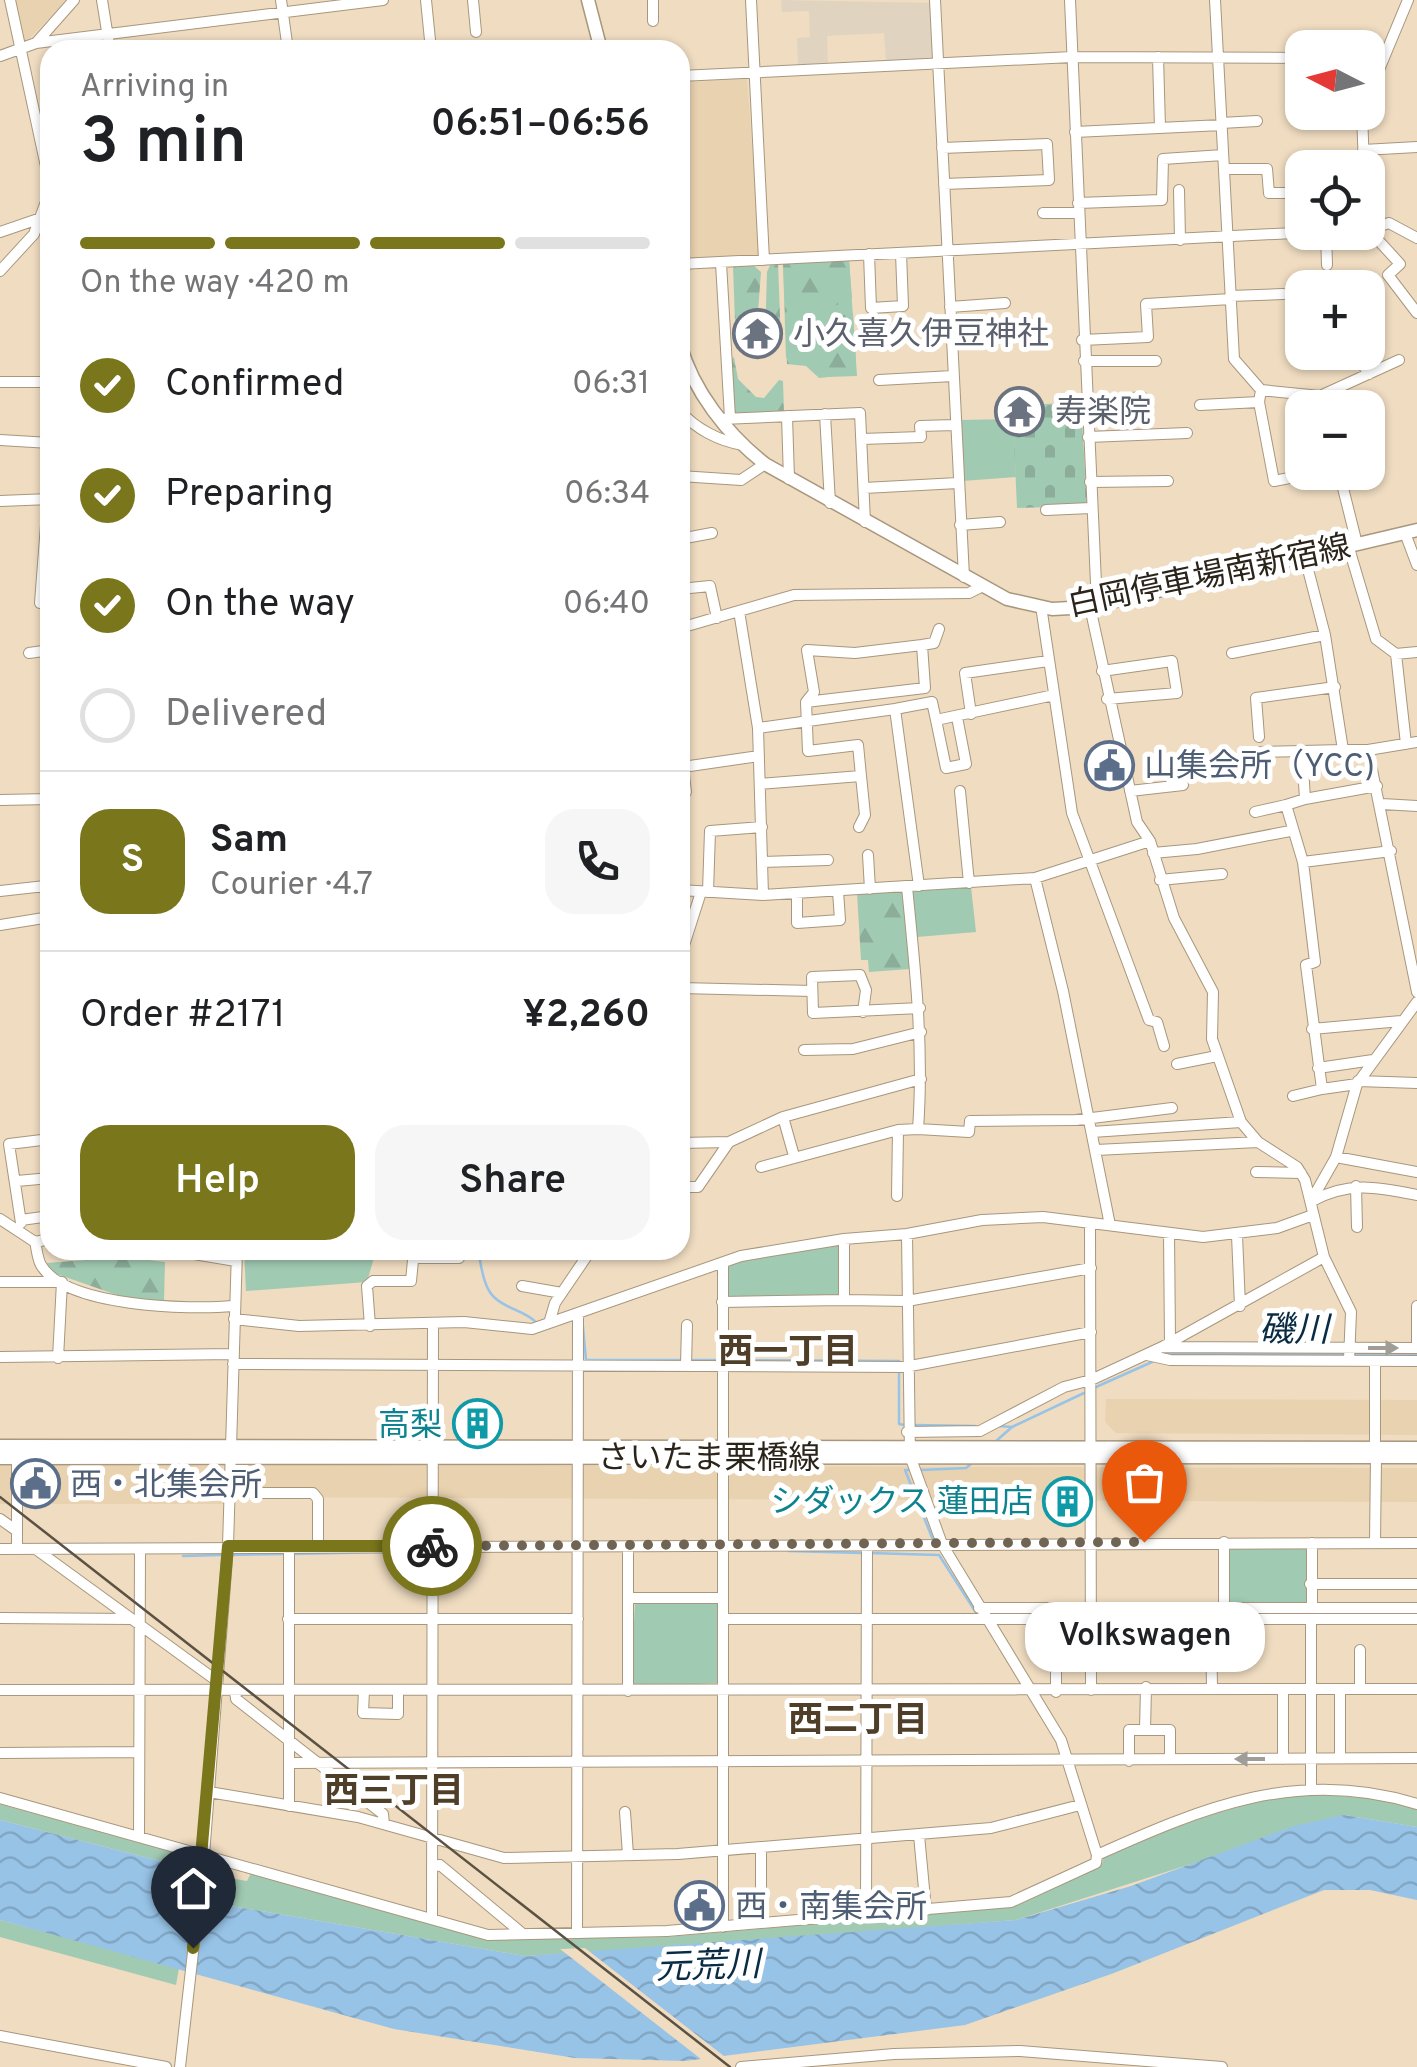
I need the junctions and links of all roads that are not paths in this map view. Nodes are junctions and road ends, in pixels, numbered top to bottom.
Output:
1 (10, 0) edge
2 (74, 0) edge
3 (102, 0) edge
4 (383, 0) edge
5 (426, 0) edge
6 (473, 0) edge
7 (588, 0) edge
8 (652, 0) edge
9 (751, 0) edge
10 (935, 0) edge
11 (1070, 0) edge
12 (1215, 0) edge
13 (369, 1) edge
14 (1407, 2) edge
15 (342, 3) edge
16 (282, 6) edge
17 (654, 21) dead end
18 (476, 32) dead end
19 (108, 40) edge
20 (127, 40) edge
21 (287, 40) edge
22 (430, 40) edge
23 (598, 40) edge
24 (36, 43) junction
25 (40, 43) edge
26 (19, 52) junction
27 (0, 56) edge
28 (1072, 57) junction
29 (1385, 57) edge
30 (1158, 58) junction
31 (1218, 58) junction
32 (1285, 58) edge
33 (938, 63) junction
34 (754, 72) junction
35 (690, 75) edge
36 (1257, 121) dead end
37 (1222, 124) junction
38 (1160, 128) junction
39 (1362, 130) edge
40 (1075, 132) junction
41 (942, 148) junction
42 (1417, 148) edge
43 (40, 150) edge
44 (1363, 150) joint
45 (1223, 155) junction
46 (1224, 170) junction
47 (944, 184) junction
48 (1178, 190) dead end
49 (1285, 193) edge
50 (1078, 208) junction
51 (1043, 213) dead end
52 (40, 218) edge
53 (40, 222) edge
54 (1385, 224) edge
55 (0, 232) edge
56 (1285, 235) edge
57 (1417, 238) edge
58 (1228, 239) junction
59 (1180, 240) junction
60 (1079, 244) junction
61 (1385, 248) edge
62 (1327, 250) edge
63 (948, 251) junction
64 (901, 253) junction
65 (868, 254) junction
66 (764, 260) junction
67 (721, 263) junction
68 (690, 264) edge
69 (1327, 265) dead end
70 (0, 271) edge
71 (1284, 294) dead end
72 (1230, 297) junction
73 (1005, 304) dead end
74 (950, 307) junction
75 (1417, 314) edge
76 (1082, 340) junction
77 (1399, 360) dead end
78 (1084, 361) junction
79 (1156, 361) dead end
80 (690, 369) edge
81 (1366, 370) edge
82 (1369, 374) junction
83 (953, 376) junction
84 (879, 380) dead end
85 (0, 382) edge
86 (40, 382) dead end
87 (1342, 390) edge
88 (1260, 396) junction
89 (1142, 397) dead end
90 (1285, 398) edge
91 (1086, 403) junction
92 (1200, 405) dead end
93 (825, 414) junction
94 (787, 416) junction
95 (726, 418) junction
96 (690, 424) edge
97 (955, 424) junction
98 (1187, 433) dead end
99 (1088, 437) junction
100 (862, 439) junction
101 (0, 440) edge
102 (40, 442) edge
103 (743, 445) junction
104 (765, 464) junction
105 (690, 477) edge
106 (790, 478) junction
107 (1285, 479) edge
108 (1168, 481) dead end
109 (1090, 482) junction
110 (958, 483) junction
111 (864, 488) junction
112 (1342, 490) edge
113 (40, 499) edge
114 (0, 501) edge
115 (830, 502) junction
116 (1091, 508) junction
117 (1046, 510) dead end
118 (1000, 522) dead end
119 (865, 524) junction
120 (960, 525) junction
121 (1411, 531) edge
122 (712, 533) dead end
123 (690, 537) edge
124 (1352, 544) junction
125 (1304, 554) junction
126 (1417, 565) edge
127 (964, 577) junction
128 (981, 587) junction
129 (690, 588) edge
130 (1041, 606) junction
131 (1094, 606) junction
132 (739, 611) junction
133 (717, 618) junction
134 (690, 625) edge
135 (938, 630) dead end
136 (1325, 635) junction
137 (922, 645) junction
138 (40, 651) edge
139 (1417, 652) edge
140 (29, 653) dead end
141 (1232, 653) dead end
142 (1396, 654) junction
143 (1048, 660) junction
144 (1102, 671) junction
145 (1335, 687) junction
146 (1054, 695) junction
147 (1107, 699) junction
148 (806, 702) junction
149 (895, 709) junction
150 (971, 714) junction
151 (958, 717) junction
152 (936, 720) junction
153 (806, 721) junction
154 (758, 728) junction
155 (1260, 736) dead end
156 (1411, 744) edge
157 (1343, 750) junction
158 (1368, 750) junction
159 (1302, 752) junction
160 (759, 756) junction
161 (1250, 763) dead end
162 (690, 766) edge
163 (861, 776) junction
164 (760, 784) junction
165 (1183, 785) dead end
166 (1377, 786) junction
167 (960, 791) dead end
168 (1130, 791) junction
169 (40, 799) edge
170 (1305, 799) junction
171 (0, 800) edge
172 (1382, 804) junction
173 (1286, 805) junction
174 (1417, 806) edge
175 (1256, 812) dead end
176 (762, 826) junction
177 (859, 827) dead end
178 (1290, 831) junction
179 (1151, 847) junction
180 (1391, 850) junction
181 (868, 854) dead end
182 (828, 860) dead end
183 (1091, 860) junction
184 (762, 862) junction
185 (1302, 862) junction
186 (1222, 874) dead end
187 (1035, 878) junction
188 (1160, 880) junction
189 (969, 882) junction
190 (40, 886) edge
191 (913, 886) junction
192 (870, 889) junction
193 (0, 890) edge
194 (690, 891) edge
195 (838, 891) junction
196 (705, 892) junction
197 (797, 893) junction
198 (763, 895) junction
199 (40, 917) edge
200 (1411, 923) edge
201 (0, 925) edge
202 (690, 932) edge
203 (690, 988) edge
204 (812, 992) junction
205 (1417, 992) edge
206 (1417, 1002) edge
207 (920, 1008) junction
208 (863, 1012) junction
209 (1401, 1021) junction
210 (1312, 1029) junction
211 (921, 1032) junction
212 (1164, 1046) dead end
213 (804, 1050) dead end
214 (1217, 1056) junction
215 (1373, 1060) junction
216 (1177, 1064) dead end
217 (1318, 1068) junction
218 (921, 1079) junction
219 (1358, 1083) junction
220 (1417, 1083) edge
221 (1322, 1089) junction
222 (1293, 1096) dead end
223 (1172, 1108) dead end
224 (783, 1117) junction
225 (1088, 1117) junction
226 (1241, 1122) junction
227 (918, 1129) junction
228 (898, 1130) junction
229 (1092, 1132) junction
230 (40, 1141) edge
231 (728, 1142) junction
232 (1258, 1142) junction
233 (690, 1144) edge
234 (1096, 1150) junction
235 (794, 1156) junction
236 (1336, 1158) junction
237 (760, 1167) dead end
238 (1256, 1172) dead end
239 (1417, 1172) edge
240 (1301, 1173) junction
241 (40, 1179) edge
242 (17, 1182) junction
243 (1356, 1186) junction
244 (690, 1187) edge
245 (1417, 1195) edge
246 (897, 1196) dead end
247 (1311, 1201) junction
248 (1312, 1215) junction
249 (40, 1218) edge
250 (0, 1219) edge
251 (1090, 1224) junction
252 (1110, 1225) junction
253 (1357, 1227) dead end
254 (1169, 1233) junction
255 (907, 1234) junction
256 (1237, 1235) junction
257 (844, 1239) junction
258 (40, 1241) edge
259 (35, 1242) junction
260 (1324, 1258) junction
261 (236, 1260) edge
262 (413, 1260) edge
263 (584, 1260) edge
264 (722, 1264) junction
265 (1091, 1268) junction
266 (0, 1282) edge
267 (62, 1282) junction
268 (522, 1286) dead end
269 (562, 1294) junction
270 (844, 1300) junction
271 (907, 1300) junction
272 (722, 1302) junction
273 (233, 1306) junction
274 (1240, 1306) junction
275 (1417, 1306) edge
276 (578, 1316) junction
277 (234, 1319) junction
278 (550, 1320) junction
279 (433, 1324) junction
280 (687, 1325) dead end
281 (370, 1326) junction
282 (1091, 1332) junction
283 (1166, 1344) junction
284 (1350, 1348) junction
285 (1417, 1348) edge
286 (1146, 1355) junction
287 (0, 1357) edge
288 (58, 1358) junction
289 (233, 1359) junction
290 (1349, 1360) junction
291 (1375, 1360) junction
292 (1417, 1361) edge
293 (433, 1365) junction
294 (578, 1365) junction
295 (686, 1366) junction
296 (722, 1366) junction
297 (905, 1367) junction
298 (1091, 1380) junction
299 (908, 1445) junction
300 (0, 1446) edge
301 (1417, 1448) edge
302 (233, 1450) junction
303 (433, 1451) junction
304 (578, 1451) junction
305 (722, 1451) junction
306 (1091, 1452) junction
307 (1376, 1452) junction
308 (1417, 1457) edge
309 (0, 1458) edge
310 (17, 1458) junction
311 (231, 1493) junction
312 (0, 1519) edge
313 (17, 1531) junction
314 (1091, 1542) junction
315 (1224, 1542) junction
316 (1312, 1542) junction
317 (1375, 1543) junction
318 (1417, 1543) edge
319 (942, 1544) junction
320 (228, 1546) junction
321 (290, 1546) junction
322 (318, 1546) junction
323 (433, 1546) junction
324 (578, 1546) junction
325 (628, 1546) junction
326 (722, 1546) junction
327 (866, 1546) junction
328 (0, 1549) edge
329 (17, 1549) junction
330 (36, 1549) junction
331 (140, 1549) junction
332 (1310, 1584) junction
333 (1417, 1584) edge
334 (628, 1598) junction
335 (722, 1598) junction
336 (1224, 1607) junction
337 (978, 1608) junction
338 (1417, 1608) edge
339 (1091, 1613) junction
340 (1311, 1614) junction
341 (0, 1618) edge
342 (1056, 1618) junction
343 (288, 1619) junction
344 (432, 1619) junction
345 (578, 1619) junction
346 (723, 1619) junction
347 (986, 1619) junction
348 (1212, 1619) junction
349 (1417, 1619) edge
350 (866, 1620) junction
351 (136, 1622) junction
352 (1360, 1650) dead end
353 (216, 1686) junction
354 (1146, 1687) junction
355 (1212, 1688) junction
356 (1310, 1688) junction
357 (1283, 1689) junction
358 (1340, 1689) junction
359 (1360, 1689) junction
360 (1417, 1689) edge
361 (0, 1690) edge
362 (140, 1690) junction
363 (289, 1690) junction
364 (364, 1690) junction
365 (1091, 1690) junction
366 (235, 1691) junction
367 (398, 1691) junction
368 (432, 1691) junction
369 (628, 1691) junction
370 (866, 1691) junction
371 (578, 1692) junction
372 (724, 1692) junction
373 (1032, 1692) junction
374 (1056, 1692) junction
375 (1145, 1730) junction
376 (289, 1740) junction
377 (139, 1752) junction
378 (0, 1754) edge
379 (1283, 1758) junction
380 (1310, 1758) junction
381 (1340, 1758) junction
382 (1417, 1758) edge
383 (1170, 1759) junction
384 (1129, 1761) junction
385 (289, 1762) junction
386 (318, 1763) junction
387 (432, 1763) junction
388 (577, 1763) junction
389 (722, 1763) junction
390 (866, 1763) junction
391 (1068, 1763) junction
392 (1311, 1790) junction
393 (208, 1792) junction
394 (0, 1798) edge
395 (1417, 1804) edge
396 (1080, 1805) junction
397 (289, 1806) junction
398 (626, 1812) dead end
399 (384, 1824) junction
400 (920, 1835) junction
401 (138, 1837) junction
402 (432, 1837) junction
403 (866, 1839) junction
404 (761, 1847) junction
405 (722, 1850) junction
406 (628, 1855) junction
407 (1097, 1855) junction
408 (204, 1856) junction
409 (577, 1856) junction
410 (432, 1866) junction
411 (926, 1910) junction
412 (866, 1916) junction
413 (432, 1919) junction
414 (761, 1924) junction
415 (722, 1926) junction
416 (577, 1933) junction
417 (523, 1934) junction
418 (0, 2036) edge
419 (166, 2067) edge
420 (180, 2067) edge
421 (741, 2067) edge
422 (1222, 2067) edge

1 - 26 street
2 - 24 street
3 - 19 street
4 - 13 street
5 - 22 street
6 - 18 street
7 - 23 main road
8 - 17 street
9 - 34 street
10 - 33 street
11 - 28 street
12 - 31 street
13 - 15 street
14 - 29 street
15 - 16 street
16 - 20 street
16 - 21 street
24 - 25 street
24 - 26 street
26 - 27 street
26 - 43 street
28 - 30 street
28 - 33 street
28 - 40 street
30 - 31 street
30 - 38 street
31 - 32 street
31 - 37 street
33 - 34 street
33 - 41 street
34 - 35 street
34 - 66 street
36 - 37 street
37 - 38 street
37 - 45 street
38 - 40 street
39 - 44 street
40 - 50 street
41 - 47 street
41 - 47 street
42 - 44 street
45 - 46 street
45 - 50 street
46 - 49 street
46 - 58 street
47 - 63 street
48 - 59 street
50 - 51 street
50 - 60 street
52 - 55 street
53 - 70 street
54 - 57 street
56 - 58 street
58 - 59 street
58 - 72 street
59 - 60 street
60 - 63 street
60 - 76 street
61 - 75 street
62 - 69 street
63 - 64 street
63 - 74 street
64 - 65 street
64 - 65 street
65 - 66 street
66 - 67 street
67 - 68 street
67 - 95 street
71 - 72 street
72 - 76 street
72 - 88 street
73 - 74 street
74 - 83 street
76 - 78 street
77 - 82 street
78 - 79 street
78 - 91 street
80 - 95 main road, 白岡停車場南新宿線
81 - 82 street
82 - 87 street
83 - 84 street
83 - 97 street
85 - 86 street
88 - 90 street
88 - 92 street
88 - 107 street
89 - 91 street
91 - 99 street
93 - 94 street
93 - 100 street
93 - 115 street
94 - 95 street
94 - 106 street
95 - 103 main road, 白岡停車場南新宿線
96 - 103 street
97 - 100 street
97 - 110 street
98 - 99 street
99 - 109 street
100 - 111 street
101 - 102 street
103 - 104 main road, 白岡停車場南新宿線
104 - 105 street
104 - 106 main road, 白岡停車場南新宿線
106 - 115 main road, 白岡停車場南新宿線
108 - 109 street
109 - 116 street
110 - 111 street
110 - 120 street
111 - 119 street
112 - 124 street
113 - 114 street
115 - 119 main road, 白岡停車場南新宿線
116 - 117 street
116 - 131 street
118 - 120 street
119 - 127 main road, 白岡停車場南新宿線
120 - 127 street
121 - 124 main road, 白岡停車場南新宿線
121 - 126 street
122 - 123 street
124 - 125 main road, 白岡停車場南新宿線
124 - 142 street
125 - 131 main road, 白岡停車場南新宿線
125 - 136 street
127 - 128 main road, 白岡停車場南新宿線
128 - 130 main road, 白岡停車場南新宿線
128 - 132 street
129 - 133 street
130 - 131 main road, 白岡停車場南新宿線
130 - 143 street
131 - 144 street
132 - 133 street
132 - 154 street
133 - 134 street
135 - 137 street
136 - 141 street
136 - 145 street
137 - 148 street
137 - 148 street
138 - 140 street
139 - 142 street
142 - 156 street
143 - 146 street
143 - 150 street
144 - 147 street
144 - 147 street
145 - 155 street
145 - 157 street
146 - 150 street
146 - 183 street
147 - 168 street
148 - 153 street
149 - 152 street
149 - 153 street
149 - 191 street
150 - 151 street
151 - 152 street
151 - 152 street
153 - 154 street
153 - 163 street
154 - 160 street
156 - 158 street
157 - 158 street
157 - 159 street
158 - 166 street
159 - 161 street
159 - 170 street
160 - 162 street
160 - 164 street
163 - 164 street
163 - 177 street
164 - 176 street
165 - 168 street
166 - 170 street
166 - 172 street
167 - 189 street
168 - 179 street
169 - 171 street
170 - 173 street
172 - 174 street
172 - 180 street
173 - 175 street
173 - 178 street
176 - 184 street
176 - 196 street
178 - 179 street
178 - 185 street
179 - 183 street
179 - 188 street
180 - 185 street
180 - 200 street
181 - 192 street
182 - 184 street
183 - 187 street
183 - 212 street
184 - 198 street
185 - 210 street
186 - 188 street
187 - 189 street
187 - 225 street
188 - 214 street
189 - 191 street
190 - 193 street
191 - 192 street
191 - 207 street
192 - 195 street
194 - 196 street
195 - 197 street
195 - 197 street
196 - 198 street
196 - 202 street
197 - 198 street
199 - 201 street
200 - 205 street
203 - 204 street
204 - 208 street
204 - 208 street
206 - 209 street
207 - 208 street
207 - 211 street
209 - 210 street
209 - 215 street
210 - 217 street
211 - 213 street
211 - 218 street
214 - 216 street
214 - 226 street
215 - 217 street
215 - 219 street
217 - 221 street
218 - 224 street
218 - 227 street
219 - 220 street
219 - 221 street
219 - 236 street
221 - 222 street
223 - 225 street
224 - 231 street
224 - 235 street
225 - 227 street
225 - 229 street
226 - 229 street
226 - 232 street
227 - 228 street
228 - 235 street
228 - 246 street
229 - 234 street
230 - 242 street
231 - 233 street
231 - 244 street
232 - 234 street
232 - 240 street
234 - 252 street
235 - 237 street
236 - 239 street
236 - 247 street
238 - 240 street
240 - 247 street
241 - 242 street
242 - 249 street
243 - 245 street
243 - 247 street
243 - 253 street
247 - 248 street
248 - 256 street
248 - 260 street
250 - 259 street
251 - 252 street
251 - 255 street
251 - 265 street
252 - 254 street
254 - 256 street
254 - 283 street
255 - 257 street
255 - 271 street
256 - 274 street
257 - 264 street
257 - 270 street
258 - 259 street
259 - 267 street
260 - 274 street
260 - 284 street
261 - 273 street
262 - 281 street
263 - 269 street
264 - 272 street
264 - 276 street
265 - 271 street
265 - 282 street
266 - 267 street
267 - 273 street
267 - 288 street
268 - 269 street
269 - 278 street
270 - 271 street
270 - 272 street
271 - 297 street
272 - 296 street
273 - 277 street
274 - 283 street
275 - 285 street
276 - 278 street
276 - 294 street
277 - 281 street
277 - 289 street
278 - 279 street
279 - 281 street
279 - 293 street
280 - 295 street
282 - 297 street
282 - 298 street
283 - 284 street
283 - 286 street
284 -> 285 street
284 - 290 street
286 - 290 street
286 - 298 street
287 - 288 street
288 - 289 street
289 - 293 street
289 - 302 street
290 - 291 street
291 - 292 street
291 - 307 street
293 - 294 street
293 - 303 street
294 - 295 street
294 - 304 street
295 - 296 street
296 - 297 street
296 - 305 street
297 - 299 street
298 - 299 street
298 - 306 street
299 - 305 main road, さいたま栗橋線
299 - 306 main road, さいたま栗橋線
299 - 319 street
300 - 302 main road, さいたま栗橋線
301 - 307 main road, さいたま栗橋線
302 - 303 main road, さいたま栗橋線
302 - 310 main road, さいたま栗橋線
302 - 311 street
303 - 304 main road, さいたま栗橋線
303 - 323 street
304 - 305 main road, さいたま栗橋線
304 - 324 street
305 - 326 street
306 - 307 main road, さいたま栗橋線
306 - 314 street
307 - 308 main road, さいたま栗橋線
307 - 317 street
309 - 310 main road, さいたま栗橋線
310 - 313 street
311 - 320 street
311 - 322 street
312 - 313 street
313 - 329 street
314 - 315 street
314 - 319 street
314 - 339 street
315 - 316 street
315 - 336 street
316 - 317 street
316 - 332 street
317 - 318 street
319 - 327 street
319 - 337 street
320 - 321 street
320 - 331 street
320 - 353 street
321 - 322 street
321 - 343 street
322 - 323 street
323 - 324 street
323 - 344 street
324 - 325 street
324 - 345 street
325 - 326 street
325 - 334 street
326 - 327 street
326 - 335 street
327 - 350 street
328 - 329 street
329 - 330 street
330 - 331 street
330 - 351 street
331 - 351 street
332 - 333 street
332 - 340 street
334 - 335 street
334 - 369 street
335 - 346 street
336 - 339 street
336 - 340 street
337 - 339 street
337 - 347 street
338 - 340 street
339 - 342 street
339 - 348 street
339 - 365 street
340 - 348 street
340 - 349 street
340 - 356 street
341 - 351 street
342 - 347 street
342 - 374 street
343 - 344 street
343 - 363 street
344 - 345 street
344 - 368 street
345 - 371 street
346 - 350 street
346 - 372 street
347 - 350 street
347 - 373 street
348 - 355 street
350 - 370 street
351 - 353 street
351 - 362 street
352 - 359 street
353 - 362 street
353 - 366 street
353 - 393 street
354 - 355 street
354 - 365 street
354 - 375 street
355 - 357 street
356 - 357 street
356 - 358 street
356 - 380 street
357 - 379 street
358 - 359 street
358 - 381 street
359 - 360 street
361 - 362 street
362 - 377 street
363 - 364 street
363 - 366 street
363 - 376 street
364 - 367 street
364 - 367 street
365 - 374 street
366 - 376 street
367 - 368 street
368 - 371 street
368 - 387 street
369 - 371 street
369 - 372 street
370 - 372 street
370 - 373 street
370 - 390 street
371 - 388 street
372 - 389 street
373 - 374 street
373 - 391 street
375 - 383 street
375 - 384 street
376 - 385 street
376 - 386 street
377 - 378 street
377 - 401 street
379 - 380 street
379 -> 383 street
380 - 381 street
380 - 392 street
381 - 382 street
383 - 384 street
384 - 391 street
385 - 386 street
385 - 397 street
386 - 387 street
386 - 399 street
387 - 388 street
387 - 402 street
388 - 389 street
388 - 409 street
389 - 390 street
389 - 405 street
390 - 391 street
390 - 403 street
391 - 396 street
392 - 395 street
392 - 407 street
393 - 397 street
393 - 408 street
394 - 401 street
396 - 400 street
396 - 407 street
397 - 399 street
398 - 406 street
399 - 402 street
400 - 403 street
400 - 411 street
401 - 408 street
402 - 409 street
402 - 410 street
403 - 404 street
403 - 412 street
404 - 405 street
404 - 414 street
405 - 406 street
405 - 415 street
406 - 409 street
407 - 411 street
408 - 413 street
408 - 420 street
409 - 416 street
410 - 413 street
410 - 417 street
411 - 412 street
412 - 414 street
413 - 417 street
414 - 415 street
415 - 416 street
416 - 417 street
418 - 419 street
421 - 422 street

